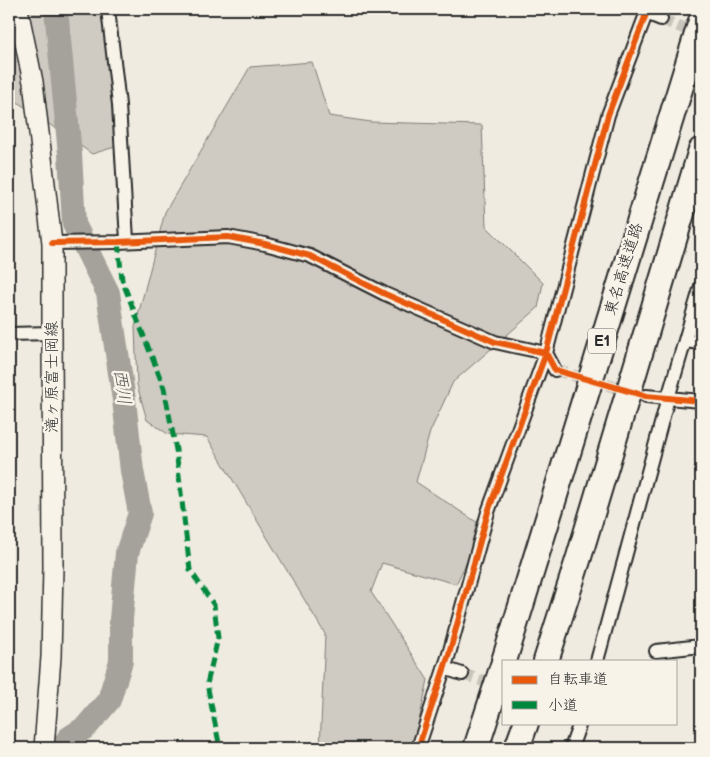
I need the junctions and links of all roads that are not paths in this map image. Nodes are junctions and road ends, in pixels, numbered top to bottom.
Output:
1 (18, 9) edge
2 (108, 9) edge
3 (647, 11) edge
4 (661, 18) tunnel mouth
5 (701, 21) edge
6 (701, 150) edge
7 (123, 241) junction
8 (61, 243) junction
9 (701, 286) edge
10 (52, 333) junction
11 (9, 334) edge
12 (685, 341) junction
13 (701, 344) edge
14 (546, 353) junction
15 (555, 370) dead end
16 (646, 396) tunnel mouth
17 (668, 398) junction
18 (701, 400) edge
19 (701, 646) edge
20 (656, 651) dead end
21 (504, 660) edge
22 (546, 660) edge
23 (597, 660) edge
24 (502, 667) edge
25 (444, 668) junction
26 (462, 674) tunnel mouth
27 (526, 724) edge
28 (580, 724) edge
29 (44, 748) edge
30 (418, 748) edge
31 (476, 748) edge
32 (517, 748) edge
33 (571, 748) edge

1 - 8 main road, 滝ヶ原富士岡線
2 - 7 street
3 - 4 street
3 - 14 street
5 - 21 highway, 東名高速道路 / E1
6 - 22 highway, E1
7 - 8 street
7 - 14 street
8 - 10 main road, 滝ヶ原富士岡線
9 - 12 street
10 - 11 street
10 - 29 main road, 滝ヶ原富士岡線
12 - 13 street
12 - 17 street
14 - 15 street
14 - 25 street
16 - 17 street
17 - 18 street
17 - 23 street
19 - 20 street
24 - 31 highway, 東名高速道路 / E1
25 - 26 street
25 - 30 street
27 - 32 highway
28 - 33 street

